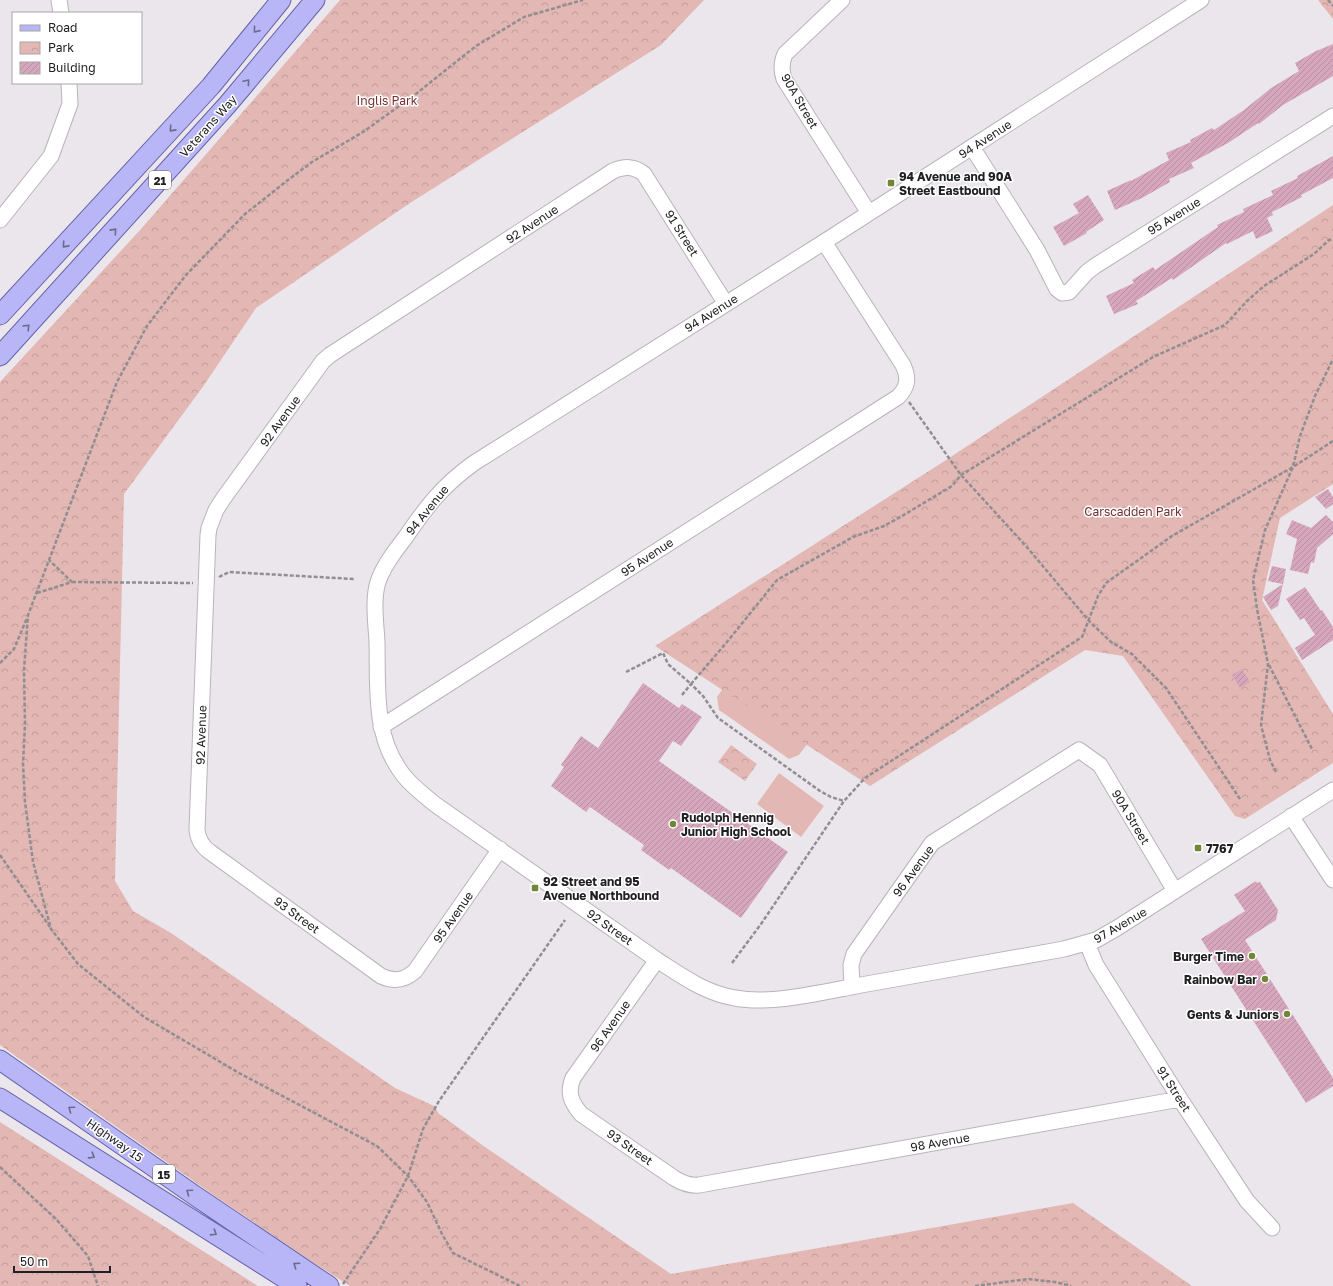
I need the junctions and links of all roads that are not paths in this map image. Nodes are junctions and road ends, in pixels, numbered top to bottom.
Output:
1 (59, 0) edge
2 (281, 0) edge
3 (316, 0) edge
4 (842, 0) edge
5 (1201, 0) edge
6 (61, 12) edge
7 (69, 84) edge
8 (1333, 116) edge
9 (972, 147) junction
10 (633, 168) joint
11 (869, 213) junction
12 (0, 220) edge
13 (824, 242) junction
14 (726, 304) junction
15 (0, 315) edge
16 (0, 356) edge
17 (381, 727) junction
18 (1079, 750) joint
19 (1333, 790) edge
20 (1291, 816) junction
21 (200, 840) joint
22 (500, 849) junction
23 (1333, 880) edge
24 (1175, 890) junction
25 (1087, 943) junction
26 (657, 960) junction
27 (401, 980) joint
28 (852, 987) junction
29 (0, 1060) edge
30 (570, 1096) joint
31 (0, 1098) edge
32 (1180, 1099) junction
33 (699, 1185) joint
34 (1272, 1228) dead end
35 (293, 1284) edge
36 (329, 1286) edge

1 - 6 street
2 -> 15 main road, Veterans Way / 21
16 -> 3 main road, Veterans Way / 21
4 - 11 street, 90A Street
5 - 9 street, 94 Avenue
7 - 12 street
8 - 9 street, 95 Avenue
9 - 11 street, 94 Avenue
10 - 14 street, 91 Street
10 - 21 street, 92 Avenue
11 - 13 street, 94 Avenue
13 - 14 street, 94 Avenue
13 - 17 street, 95 Avenue
14 - 17 street, 94 Avenue
17 - 22 street, 92 Street
18 - 24 street, 90A Street
18 - 28 street, 96 Avenue
19 - 20 street, 97 Avenue
20 - 23 street
20 - 24 street, 97 Avenue
21 - 27 street, 93 Street
22 - 26 street, 92 Street
22 - 27 street, 95 Avenue
24 - 25 street, 97 Avenue
25 - 28 street, 97 Avenue
25 - 32 street, 91 Street
26 - 28 street, 92 Street
26 - 30 street, 96 Avenue
36 -> 29 main road, Highway 15 / 15
30 - 33 street, 93 Street
31 -> 35 main road, Highway 15 / 15
32 - 33 street, 98 Avenue
32 - 34 street, 91 Street

